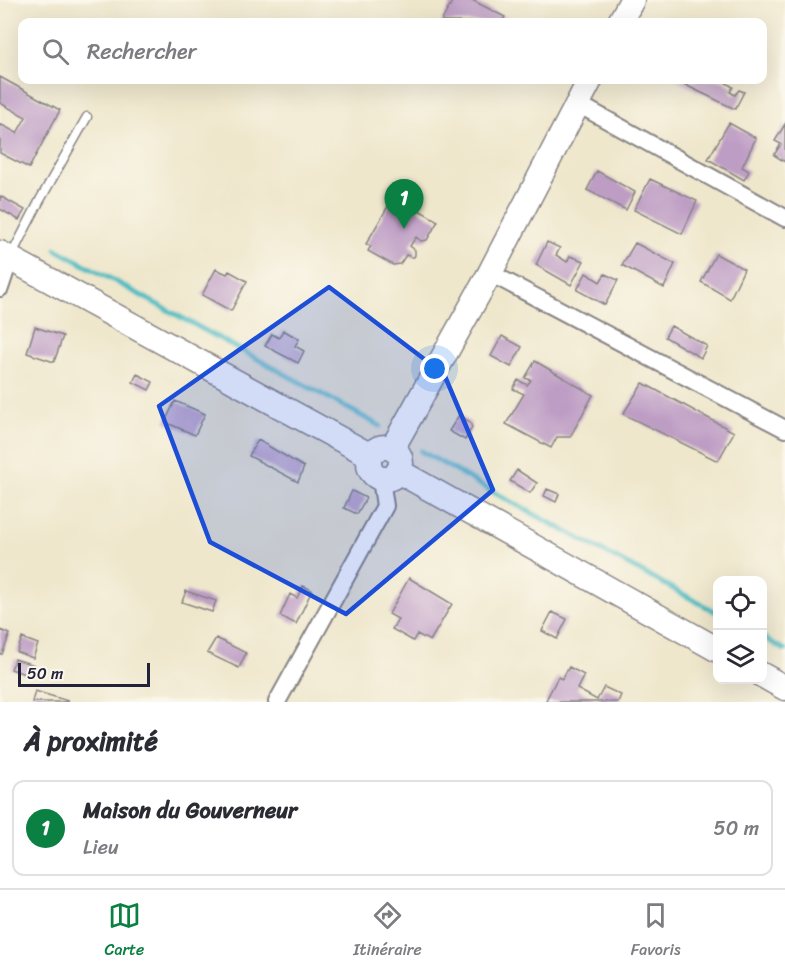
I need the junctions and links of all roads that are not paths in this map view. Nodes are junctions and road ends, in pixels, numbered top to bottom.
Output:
1 (632, 0) edge
2 (622, 18) edge
3 (588, 84) edge
4 (578, 104) junction
5 (87, 117) dead end
6 (785, 218) edge
7 (5, 256) edge
8 (490, 273) junction
9 (0, 288) edge
10 (785, 429) edge
11 (386, 464) junction
12 (713, 648) edge
13 (767, 678) edge
14 (785, 687) edge
15 (277, 702) edge

1 - 2 street
3 - 4 street
4 - 6 street
4 - 8 street
5 - 7 lane
7 - 9 street
7 - 11 street
8 - 10 street
8 - 11 street
11 - 12 street
11 - 15 street
13 - 14 street

